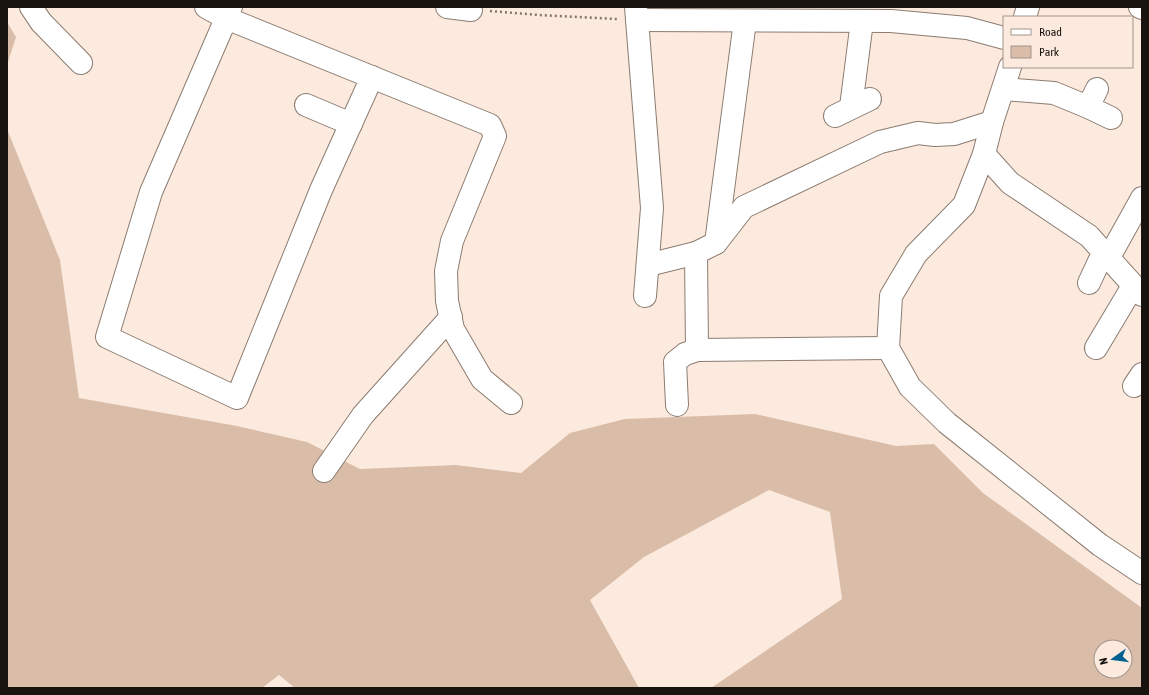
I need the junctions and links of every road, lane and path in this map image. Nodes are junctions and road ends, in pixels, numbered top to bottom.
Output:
1 (31, 7) edge
2 (206, 7) edge
3 (447, 7) edge
4 (515, 7) edge
5 (471, 10) joint
6 (515, 12) junction
7 (228, 13) edge
8 (637, 14) edge
9 (745, 21) junction
10 (862, 21) junction
11 (1003, 38) edge
12 (82, 63) dead end
13 (1010, 68) edge
14 (372, 77) junction
15 (1004, 89) junction
16 (306, 105) dead end
17 (852, 107) dead end
18 (1111, 118) dead end
19 (992, 122) junction
20 (351, 124) junction
21 (984, 154) junction
22 (1142, 198) edge
23 (716, 243) junction
24 (696, 253) junction
25 (1106, 256) junction
26 (648, 265) junction
27 (1089, 283) dead end
28 (1137, 290) edge
29 (645, 296) dead end
30 (450, 317) junction
31 (888, 348) junction
32 (1096, 348) dead end
33 (697, 350) junction
34 (511, 403) dead end
35 (677, 405) dead end
36 (324, 471) dead end
37 (1142, 573) edge

1 - 12 street
2 - 7 street
3 - 5 street
4 - 6 path
5 - 6 path
6 - 8 path
7 - 14 street
7 - 20 street
8 - 9 street
8 - 26 street
9 - 10 street
9 - 23 street
10 - 11 street
10 - 17 street
13 - 15 street
14 - 20 street
14 - 30 street
15 - 18 street
15 - 19 street
16 - 20 street
19 - 21 street
19 - 23 street
21 - 25 street
21 - 31 street
22 - 25 street
23 - 24 street
24 - 26 street
24 - 33 street
25 - 27 street
25 - 28 street
26 - 29 street
28 - 32 street
30 - 34 street
30 - 36 street
31 - 33 street
31 - 37 street
33 - 35 street

